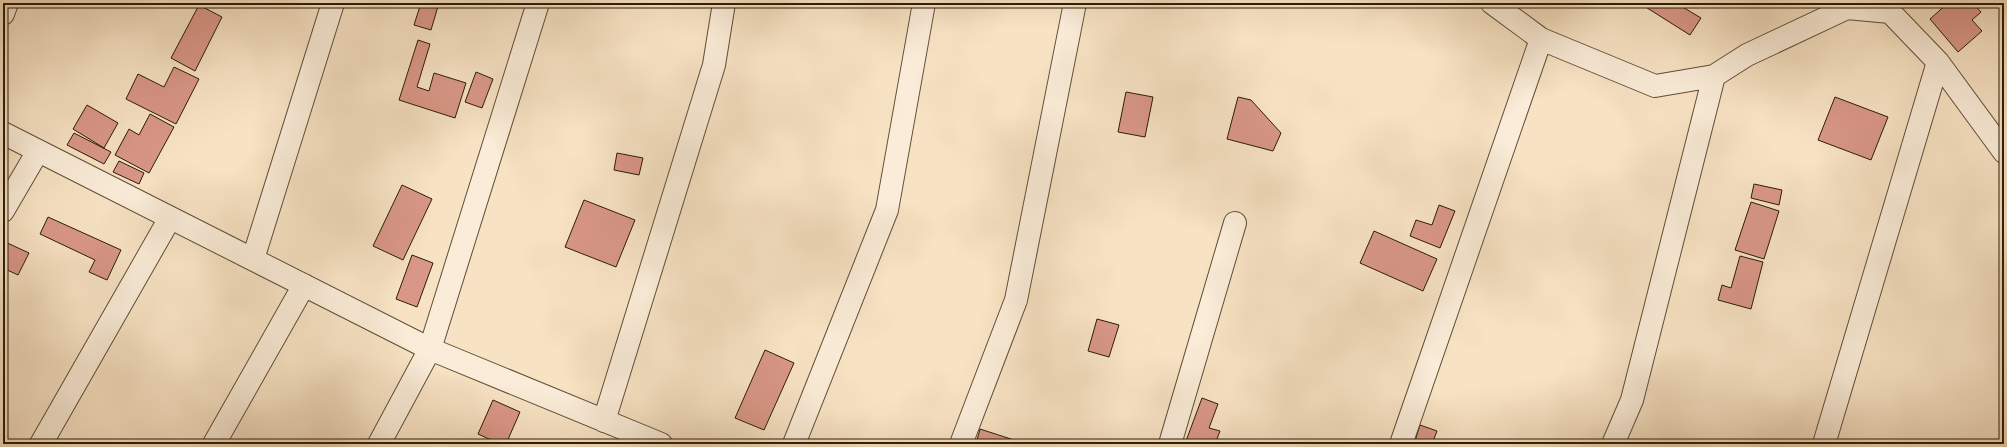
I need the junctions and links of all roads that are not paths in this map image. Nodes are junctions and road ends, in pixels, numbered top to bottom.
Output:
1 (7, 3) edge
2 (333, 3) edge
3 (538, 3) edge
4 (724, 3) edge
5 (924, 3) edge
6 (1075, 3) edge
7 (1492, 3) edge
8 (1851, 6) edge
9 (3, 14) edge
10 (1541, 39) junction
11 (1938, 62) junction
12 (1714, 76) junction
13 (3, 133) edge
14 (38, 151) junction
15 (2004, 152) edge
16 (3, 211) edge
17 (170, 218) junction
18 (1235, 223) dead end
19 (253, 259) junction
20 (304, 285) junction
21 (430, 349) junction
22 (604, 421) junction
23 (41, 444) edge
24 (214, 444) edge
25 (380, 444) edge
26 (661, 444) edge
27 (794, 444) edge
28 (960, 444) edge
29 (1170, 444) edge
30 (1401, 444) edge
31 (1613, 444) edge
32 (1824, 444) edge

1 - 9 street
2 - 19 street
3 - 21 street
4 - 22 street
5 - 27 street
6 - 28 street
7 - 10 street
8 - 11 street
8 - 12 street
10 - 12 street
10 - 30 street
11 - 15 street
11 - 32 street
12 - 31 street
13 - 14 street
14 - 16 street
14 - 17 street
17 - 19 street
17 - 23 street
18 - 29 street
19 - 20 street
20 - 21 street
20 - 24 street
21 - 22 street
21 - 25 street
22 - 26 street

